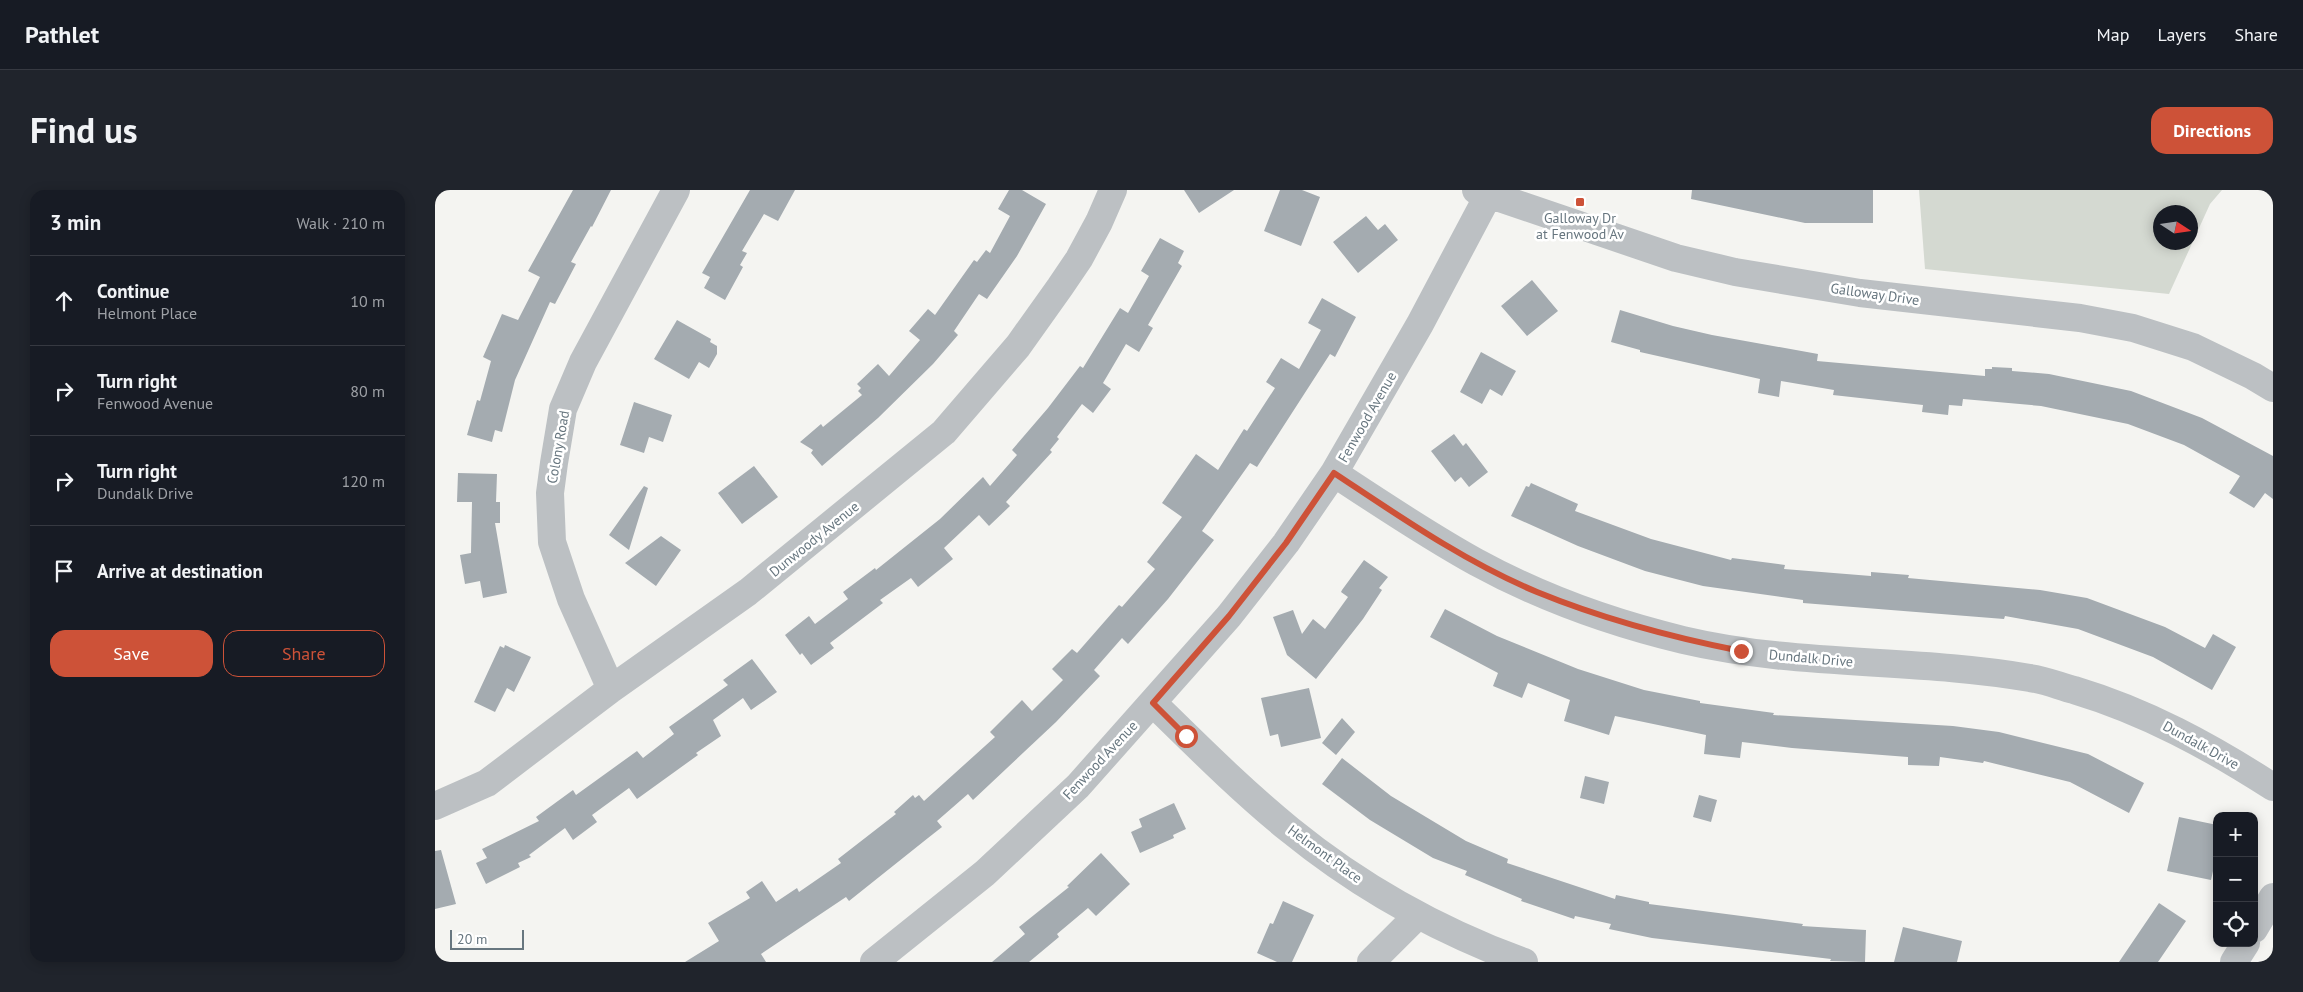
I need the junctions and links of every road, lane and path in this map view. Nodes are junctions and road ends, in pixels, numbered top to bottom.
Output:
1 (676, 190) edge
2 (1113, 190) edge
3 (1485, 192) edge
4 (2273, 388) edge
5 (1334, 473) junction
6 (611, 689) junction
7 (1153, 703) junction
8 (2273, 787) edge
9 (435, 806) edge
10 (2273, 897) edge
11 (1417, 916) junction
12 (2258, 922) edge
13 (2243, 947) edge
14 (874, 962) edge
15 (1371, 962) edge
16 (1524, 962) edge
17 (2234, 962) edge

1 - 6 street, Colony Road
2 - 6 street, Dunwoody Avenue
3 - 4 street, Galloway Drive
3 - 5 street, Fenwood Avenue
5 - 7 street, Fenwood Avenue
5 - 8 street, Dundalk Drive
6 - 9 street, Dunwoody Avenue
7 - 11 street, Helmont Place
7 - 14 street, Fenwood Avenue
10 - 12 street
11 - 15 street
11 - 16 street, Helmont Place
13 - 17 street

